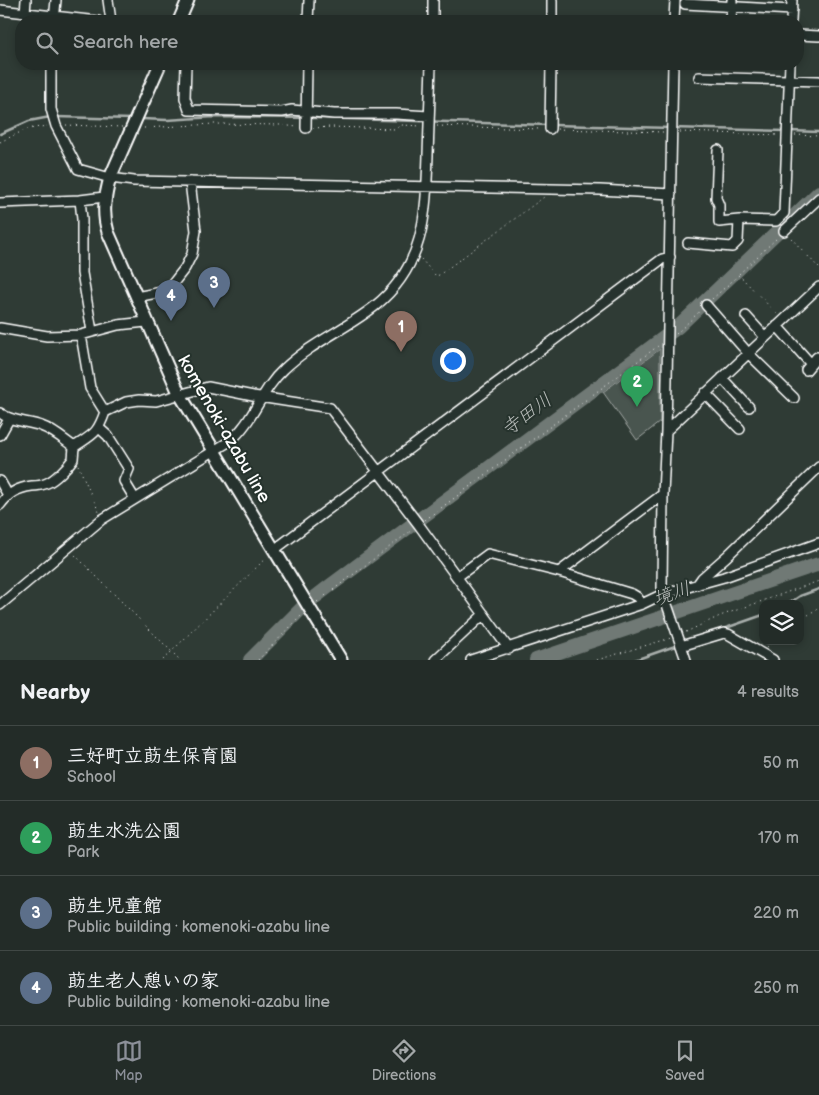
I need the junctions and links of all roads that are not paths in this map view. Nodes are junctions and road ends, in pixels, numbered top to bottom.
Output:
1 (26, 0) edge
2 (56, 0) edge
3 (108, 0) edge
4 (188, 0) edge
5 (309, 0) edge
6 (433, 0) edge
7 (552, 0) edge
8 (675, 0) edge
9 (732, 3) edge
10 (685, 4) dead end
11 (792, 5) edge
12 (0, 10) edge
13 (25, 13) junction
14 (35, 15) edge
15 (54, 15) edge
16 (110, 15) edge
17 (181, 15) edge
18 (308, 15) edge
19 (433, 15) edge
20 (552, 15) edge
21 (674, 15) edge
22 (804, 35) edge
23 (819, 36) edge
24 (51, 70) edge
25 (157, 70) edge
26 (186, 70) edge
27 (307, 70) edge
28 (431, 70) edge
29 (551, 70) edge
30 (673, 70) edge
31 (790, 70) edge
32 (699, 77) dead end
33 (790, 79) junction
34 (819, 81) edge
35 (306, 112) junction
36 (430, 116) junction
37 (306, 127) road end
38 (550, 129) road end
39 (718, 150) dead end
40 (110, 178) junction
41 (190, 182) junction
42 (427, 187) junction
43 (671, 194) junction
44 (104, 197) junction
45 (80, 200) junction
46 (818, 201) edge
47 (0, 203) edge
48 (739, 220) junction
49 (784, 231) road end
50 (688, 243) dead end
51 (670, 257) junction
52 (819, 287) edge
53 (136, 297) junction
54 (706, 305) road end
55 (746, 316) dead end
56 (146, 322) junction
57 (780, 323) junction
58 (0, 328) edge
59 (92, 331) junction
60 (81, 335) junction
61 (764, 337) junction
62 (748, 353) junction
63 (811, 364) dead end
64 (722, 378) junction
65 (179, 393) junction
66 (705, 393) junction
67 (261, 397) junction
68 (794, 398) dead end
69 (748, 407) dead end
70 (104, 412) junction
71 (0, 413) edge
72 (9, 419) junction
73 (99, 428) junction
74 (740, 430) dead end
75 (666, 431) junction
76 (0, 435) edge
77 (74, 447) junction
78 (214, 452) junction
79 (819, 467) edge
80 (378, 472) junction
81 (0, 482) edge
82 (663, 494) junction
83 (8, 495) junction
84 (135, 499) junction
85 (0, 505) edge
86 (819, 544) edge
87 (274, 550) junction
88 (558, 572) junction
89 (457, 577) junction
90 (696, 585) junction
91 (664, 597) junction
92 (642, 604) junction
93 (0, 605) edge
94 (484, 614) junction
95 (681, 646) junction
96 (509, 649) junction
97 (341, 660) edge
98 (434, 660) edge
99 (471, 660) edge
100 (686, 660) edge
101 (774, 660) edge

1 - 13 street
2 - 15 street
3 - 16 street
4 - 17 main road
5 - 18 street
6 - 19 street
7 - 20 street
8 - 21 street
9 - 10 street
9 - 11 street
12 - 13 street
13 - 14 street
22 - 23 street
24 - 40 street
25 - 40 main road, komenoki-azabu line
26 - 35 street
27 - 35 street
28 - 36 street
29 - 38 street
30 - 43 street
31 - 33 street
32 - 33 street
33 - 34 street
33 - 48 street
35 - 36 street
35 - 37 street
36 - 42 street
39 - 48 street
40 - 41 street
40 - 44 main road, komenoki-azabu line
41 - 42 street
41 - 53 street
42 - 43 street
42 - 67 street
43 - 51 street
44 - 45 street
44 - 53 main road, komenoki-azabu line
45 - 47 street
45 - 59 street
46 - 49 street
48 - 50 street
51 - 75 street
51 - 80 street
52 - 57 street
53 - 56 main road, komenoki-azabu line
54 - 62 street
55 - 61 street
56 - 59 street
56 - 65 main road, komenoki-azabu line
57 - 61 street
57 - 63 street
58 - 60 street
59 - 60 street
60 - 70 street
61 - 62 street
62 - 64 street
62 - 68 street
64 - 66 street
64 - 69 street
65 - 67 street
65 - 70 street
65 - 78 main road, komenoki-azabu line
66 - 74 street
66 - 75 street
67 - 78 street
67 - 80 street
70 - 73 street
71 - 72 street
72 - 76 street
72 - 77 street
73 - 77 street
73 - 84 street
75 - 82 street
77 - 83 street
78 - 84 street
78 - 87 main road, komenoki-azabu line
79 - 90 street
80 - 87 street
80 - 89 street
81 - 83 street
82 - 88 street
82 - 91 street
83 - 85 street
84 - 93 street
86 - 90 street
87 - 97 main road, komenoki-azabu line
88 - 89 street
88 - 92 street
89 - 94 street
90 - 91 street
91 - 92 street
91 - 95 street
92 - 96 street
94 - 96 street
94 - 98 street
95 - 100 street
95 - 101 street
96 - 99 street

